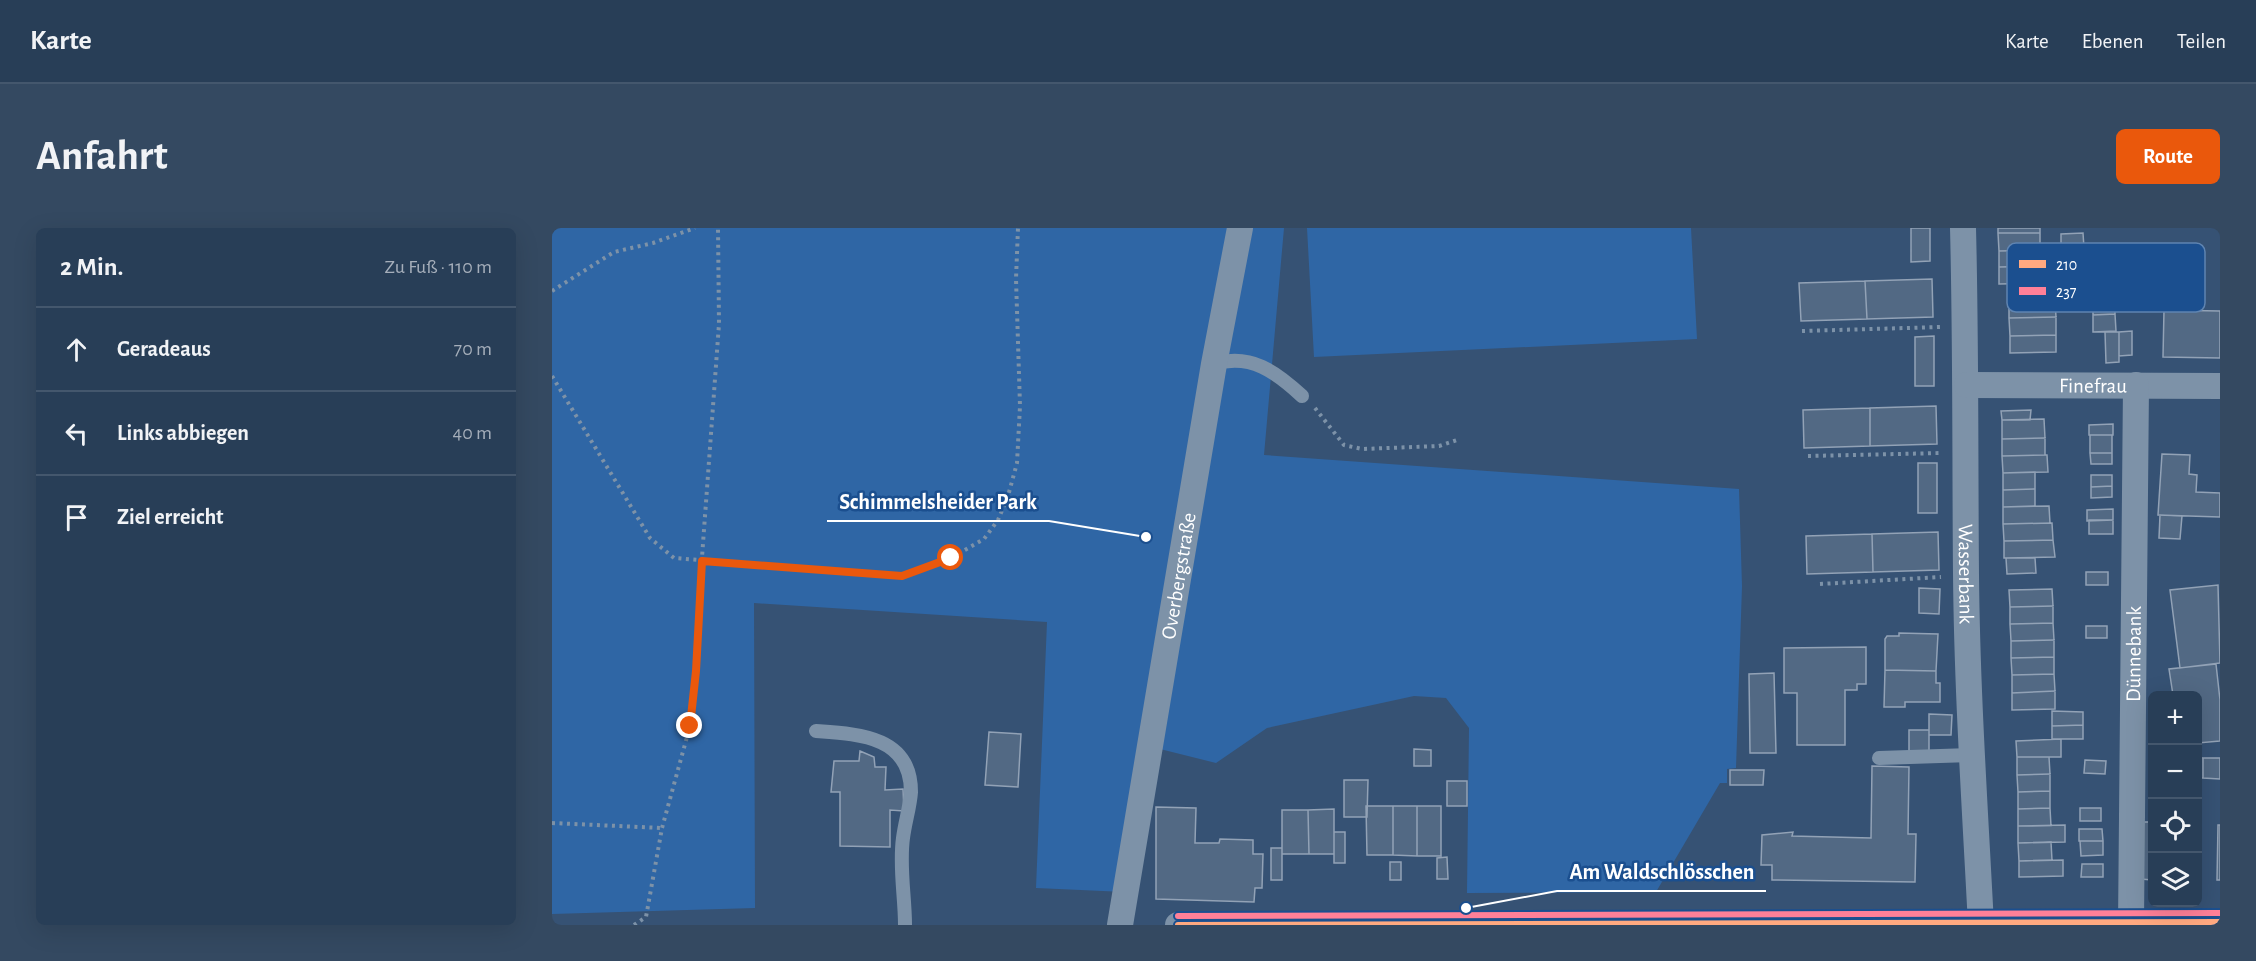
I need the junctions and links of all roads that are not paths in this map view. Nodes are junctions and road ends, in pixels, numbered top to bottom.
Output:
1 (1240, 228) edge
2 (1963, 228) edge
3 (1214, 364) junction
4 (1967, 385) junction
5 (2136, 385) junction
6 (2220, 386) edge
7 (1302, 396) road end
8 (816, 731) dead end
9 (1971, 755) junction
10 (1879, 758) dead end
11 (2220, 922) edge
12 (1981, 924) edge
13 (2131, 924) edge
14 (905, 925) edge
15 (1120, 925) edge
16 (1178, 925) edge
17 (1194, 925) edge

1 - 3 street, Overbergstraße
2 - 4 street, Wasserbank
3 - 7 lane
3 - 15 street, Overbergstraße
4 - 5 street, Finefrau
4 - 9 street, Wasserbank
5 - 6 street, Finefrau
5 - 13 street, Dünnebank
8 - 14 lane
9 - 10 lane
9 - 12 street, Wasserbank
11 - 13 street
12 - 13 street
12 - 17 street
16 - 17 street

